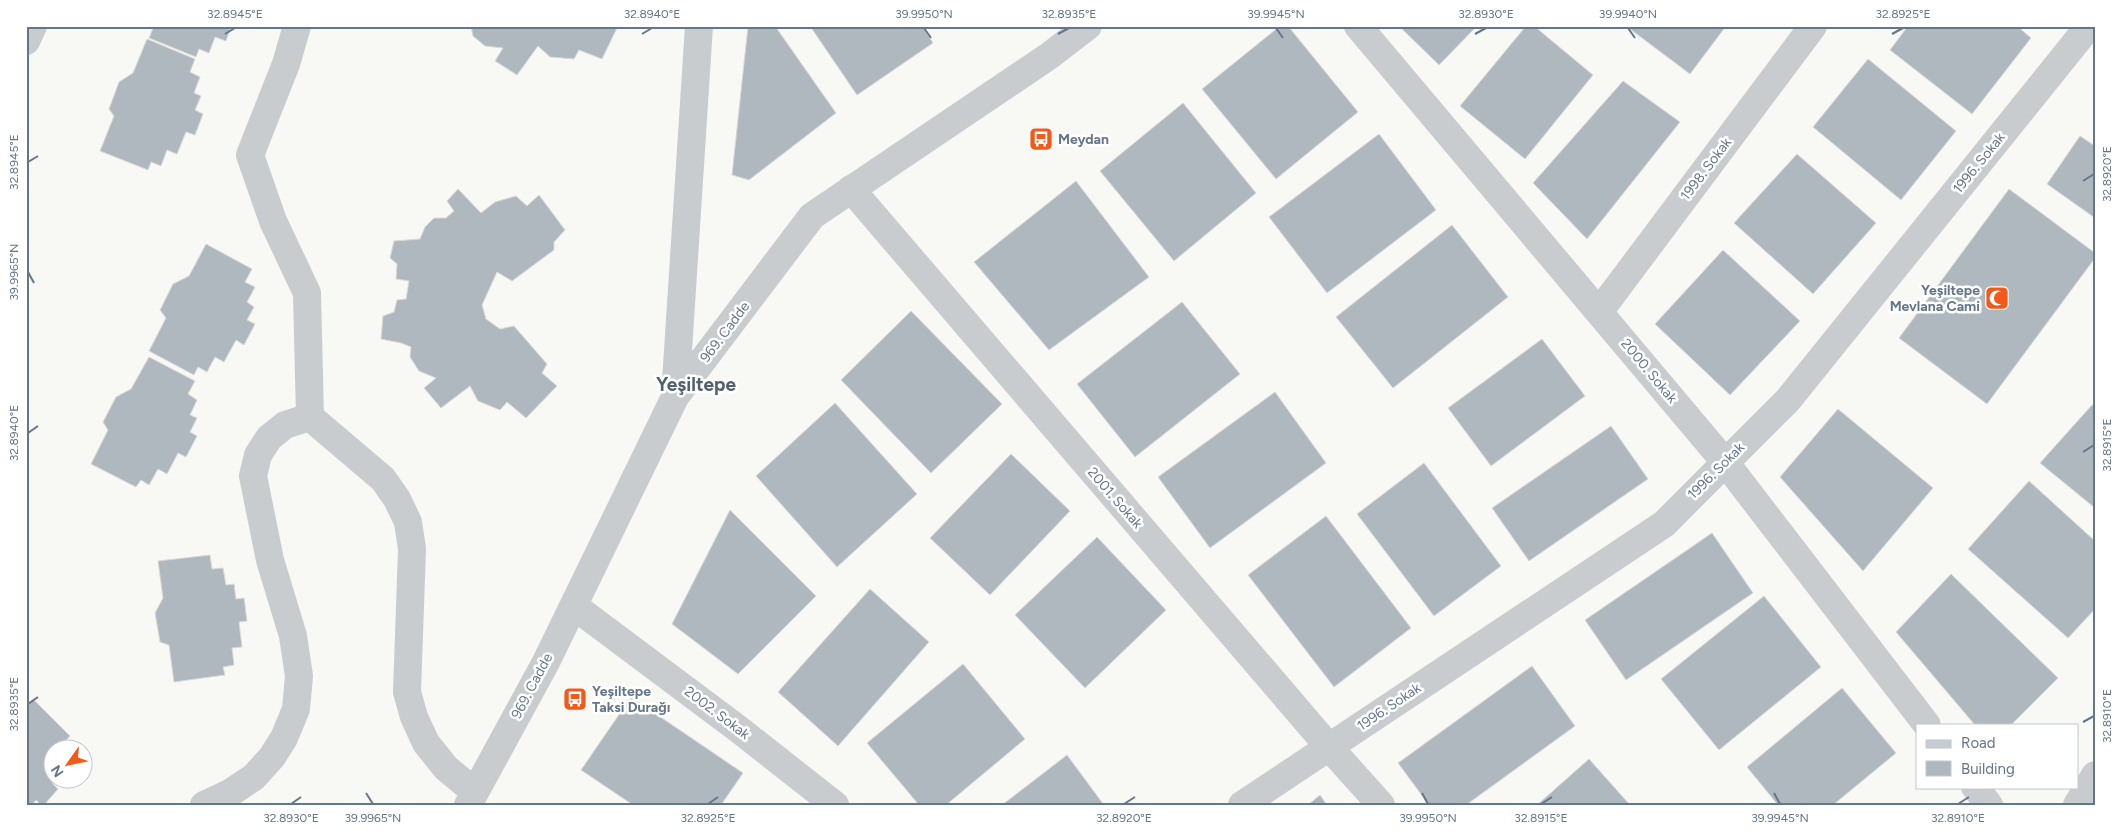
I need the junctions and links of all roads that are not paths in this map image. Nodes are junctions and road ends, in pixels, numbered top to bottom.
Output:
1 (33, 26) edge
2 (297, 26) edge
3 (699, 26) edge
4 (1088, 26) edge
5 (1358, 26) edge
6 (1813, 26) edge
7 (2089, 26) edge
8 (26, 41) edge
9 (851, 189) junction
10 (1599, 312) junction
11 (675, 397) junction
12 (310, 417) junction
13 (1725, 462) junction
14 (574, 606) junction
15 (1926, 724) edge
16 (1329, 747) junction
17 (2095, 775) edge
18 (1976, 788) edge
19 (472, 798) edge
20 (204, 805) edge
21 (835, 805) edge
22 (1242, 805) edge
23 (1381, 805) edge
24 (1989, 805) edge
25 (2077, 805) edge

1 - 8 street
2 - 12 street
3 - 11 street
4 - 9 street, 969. Cadde
5 - 10 street, 2000. Sokak
6 - 10 street, 1998. Sokak
7 - 13 street, 1996. Sokak
9 - 11 street, 969. Cadde
9 - 16 street, 2001. Sokak
10 - 13 street, 2000. Sokak
11 - 14 street, 969. Cadde
12 - 19 street
12 - 20 street
13 - 15 street, 2000. Sokak
13 - 16 street, 1996. Sokak
14 - 19 street, 969. Cadde
14 - 21 street, 2002. Sokak
16 - 22 street, 1996. Sokak
16 - 23 street, 2001. Sokak
17 - 25 street
18 - 24 street

